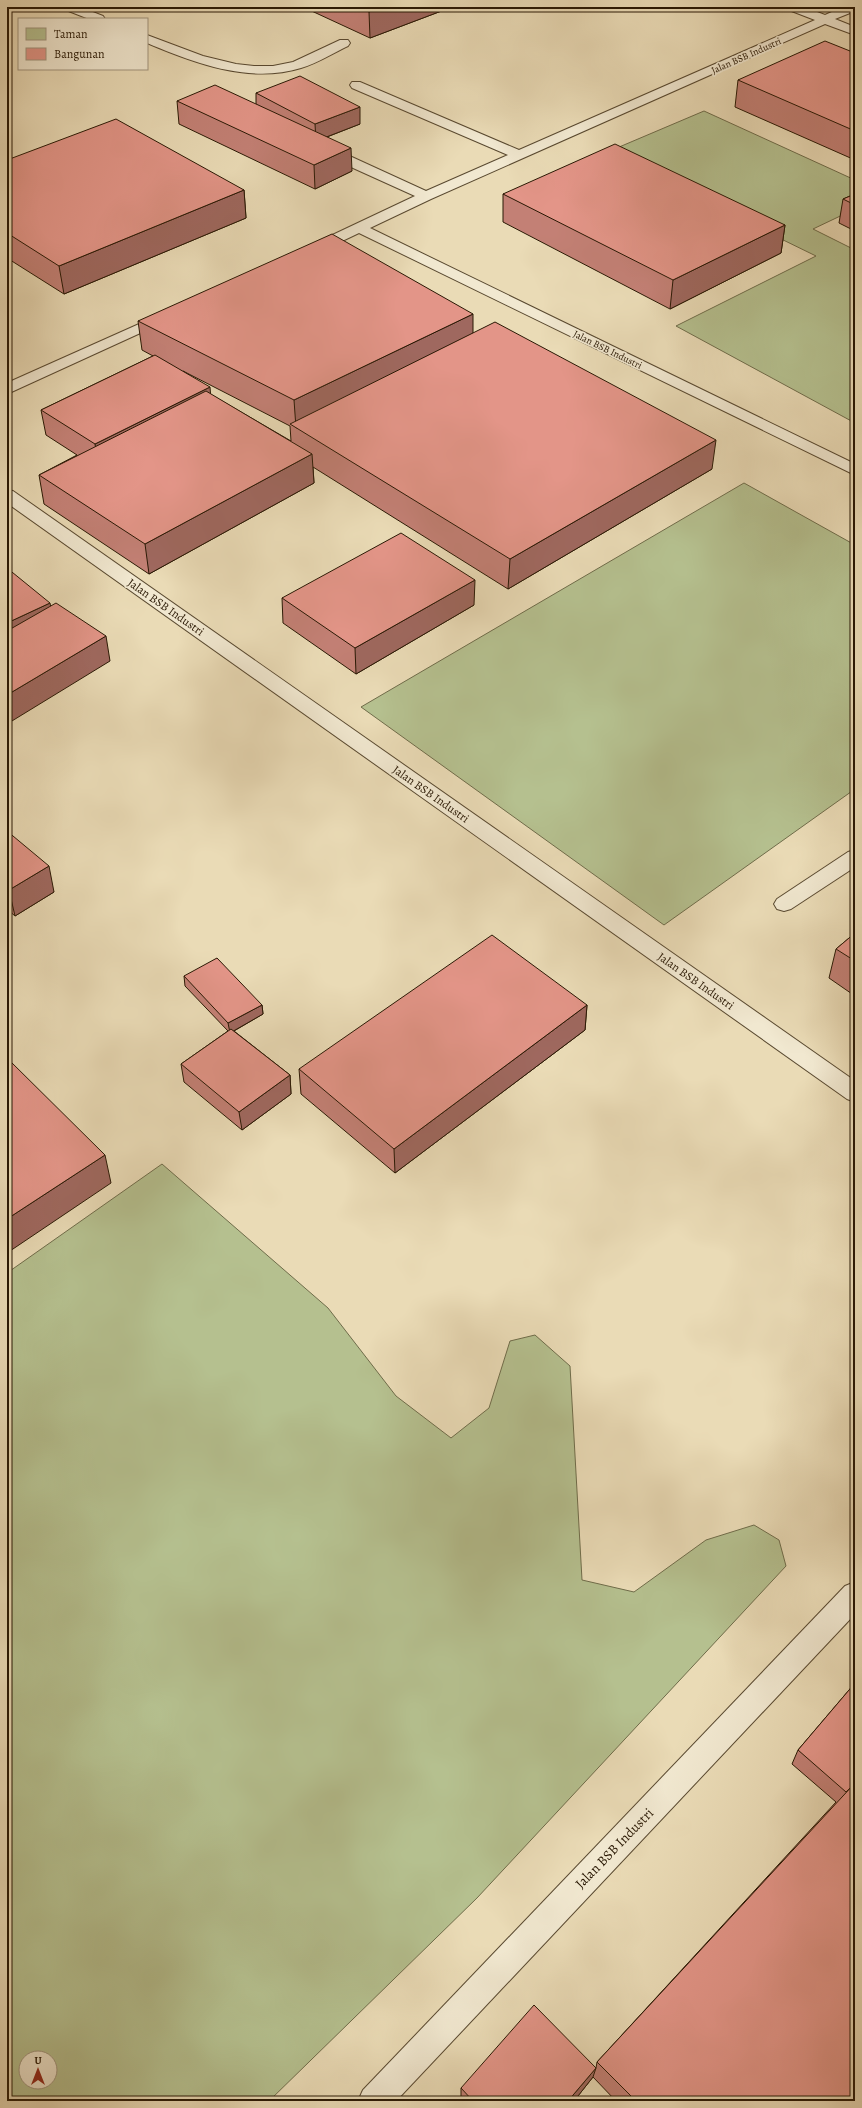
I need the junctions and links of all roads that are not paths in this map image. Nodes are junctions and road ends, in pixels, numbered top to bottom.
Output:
1 (70, 7) edge
2 (793, 7) edge
3 (853, 7) edge
4 (97, 18) edge
5 (826, 19) junction
6 (855, 30) edge
7 (148, 39) edge
8 (344, 43) dead end
9 (356, 84) dead end
10 (326, 150) edge
11 (520, 154) junction
12 (426, 196) junction
13 (360, 228) junction
14 (299, 256) edge
15 (178, 311) edge
16 (7, 389) edge
17 (855, 470) edge
18 (7, 495) edge
19 (855, 857) edge
20 (784, 904) dead end
21 (855, 1093) edge
22 (855, 1594) edge
23 (374, 2101) edge

1 - 4 lane
2 - 5 lane
3 - 5 lane, Jalan BSB Industri
5 - 6 lane
5 - 11 lane, Jalan BSB Industri
7 - 8 lane
9 - 11 lane
10 - 12 lane
11 - 12 lane, Jalan BSB Industri
12 - 13 lane, Jalan BSB Industri
13 - 14 lane, Jalan BSB Industri
13 - 17 lane, Jalan BSB Industri
15 - 16 lane
18 - 21 lane, Jalan BSB Industri
19 - 20 lane
22 - 23 lane, Jalan BSB Industri

